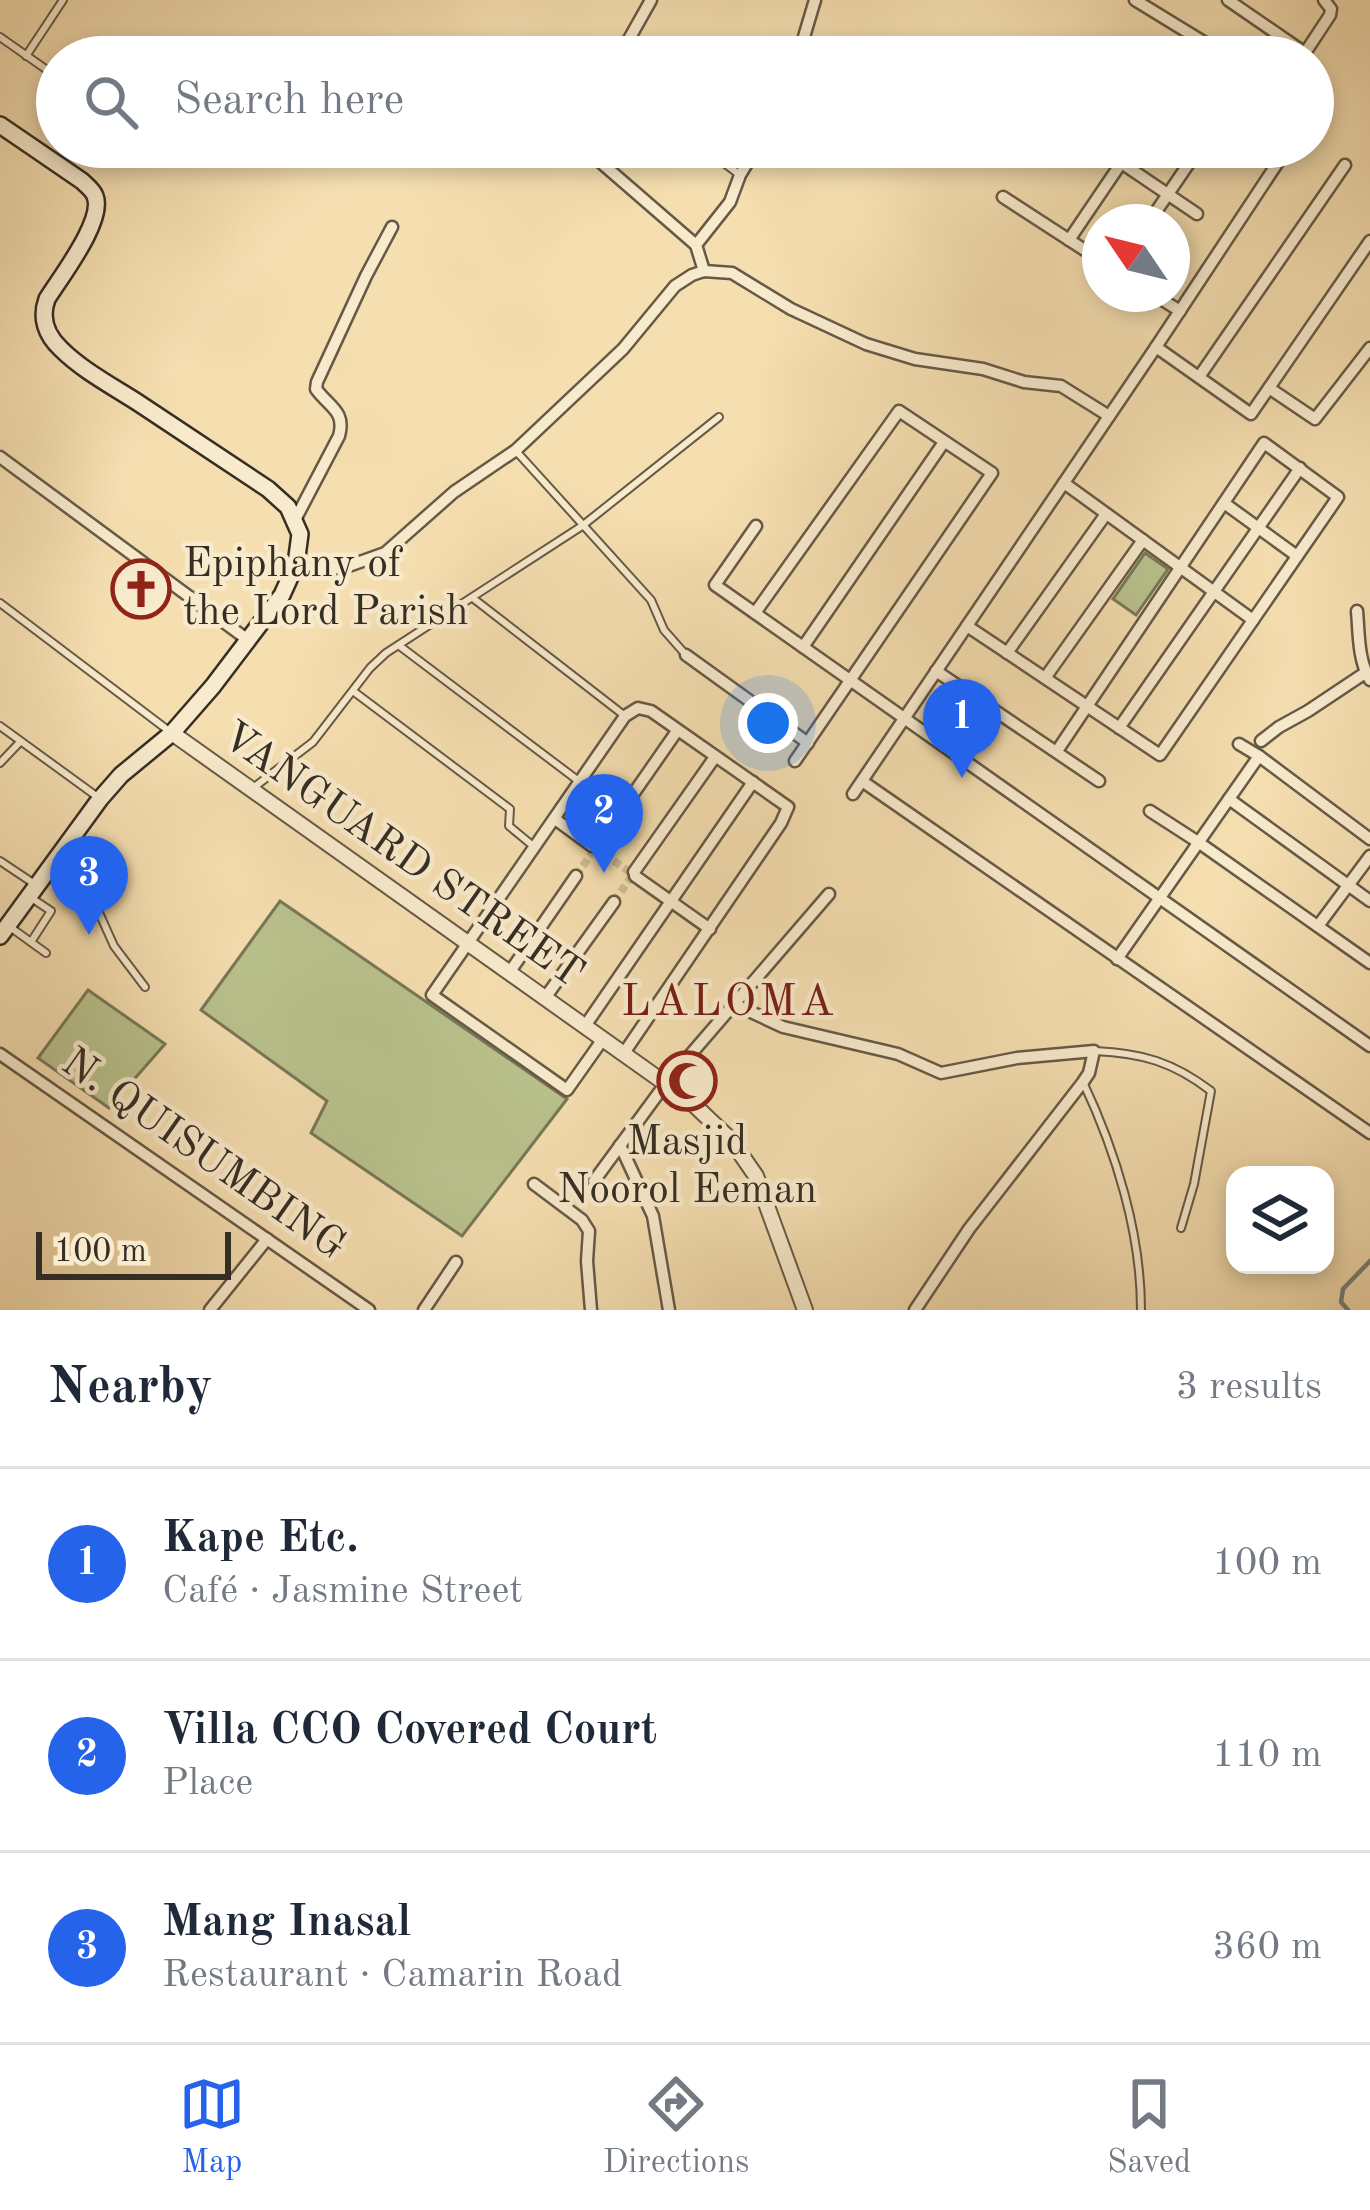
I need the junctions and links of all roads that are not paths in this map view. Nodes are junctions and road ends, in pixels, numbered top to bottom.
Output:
1 (63, 0) edge
2 (651, 0) edge
3 (815, 0) edge
4 (1135, 0) edge
5 (1228, 0) edge
6 (1324, 0) edge
7 (39, 36) edge
8 (631, 36) edge
9 (804, 36) edge
10 (1194, 36) edge
11 (1278, 36) edge
12 (1316, 36) edge
13 (0, 38) edge
14 (36, 41) edge
15 (26, 56) junction
16 (36, 63) edge
17 (0, 125) edge
18 (36, 150) edge
19 (1345, 165) dead end
20 (62, 168) edge
21 (607, 168) edge
22 (731, 168) edge
23 (744, 168) edge
24 (1118, 168) edge
25 (1129, 168) edge
26 (1186, 168) edge
27 (1274, 168) edge
28 (740, 175) junction
29 (1168, 194) junction
30 (1003, 196) dead end
31 (1161, 204) edge
32 (1197, 214) dead end
33 (392, 227) dead end
34 (1069, 240) junction
35 (1370, 241) edge
36 (696, 245) junction
37 (1082, 248) edge
38 (704, 271) junction
39 (1190, 296) edge
40 (1179, 312) edge
41 (1156, 347) junction
42 (1370, 347) edge
43 (1199, 377) junction
44 (1269, 388) junction
45 (1109, 416) junction
46 (718, 417) dead end
47 (944, 442) junction
48 (516, 450) junction
49 (0, 457) edge
50 (1300, 468) junction
51 (1064, 483) junction
52 (1224, 503) junction
53 (1106, 514) junction
54 (296, 520) junction
55 (582, 526) junction
56 (756, 526) dead end
57 (1258, 528) junction
58 (1143, 540) junction
59 (1297, 556) junction
60 (296, 564) junction
61 (1180, 567) junction
62 (1214, 592) junction
63 (473, 599) junction
64 (0, 603) edge
65 (1357, 611) dead end
66 (755, 614) junction
67 (1253, 620) junction
68 (967, 626) junction
69 (248, 640) junction
70 (400, 646) junction
71 (803, 647) junction
72 (1007, 653) junction
73 (686, 655) joint
74 (936, 671) junction
75 (1368, 676) edge
76 (1045, 678) junction
77 (850, 682) junction
78 (353, 691) junction
79 (1087, 706) junction
80 (625, 716) junction
81 (904, 718) junction
82 (0, 726) edge
83 (1119, 728) junction
84 (677, 731) junction
85 (172, 733) junction
86 (1262, 741) dead end
87 (20, 742) junction
88 (808, 742) junction
89 (1239, 745) dead end
90 (1057, 751) junction
91 (1259, 756) junction
92 (715, 757) junction
93 (794, 761) dead end
94 (0, 764) edge
95 (862, 781) junction
96 (580, 782) junction
97 (753, 782) junction
98 (1099, 782) dead end
99 (250, 790) junction
100 (853, 794) dead end
101 (100, 799) junction
102 (1229, 799) junction
103 (1150, 811) dead end
104 (555, 819) junction
105 (1370, 838) edge
106 (1198, 842) junction
107 (535, 848) junction
108 (1370, 856) edge
109 (0, 861) edge
110 (576, 876) tunnel mouth
111 (1347, 887) junction
112 (32, 890) junction
113 (829, 894) dead end
114 (88, 898) dead end
115 (1158, 899) junction
116 (1370, 901) edge
117 (614, 902) tunnel mouth
118 (670, 902) junction
119 (1318, 926) junction
120 (710, 929) junction
121 (4, 931) edge
122 (32, 942) junction
123 (468, 944) junction
124 (46, 953) dead end
125 (1117, 959) junction
126 (1370, 963) edge
127 (509, 973) junction
128 (145, 986) dead end
129 (545, 998) junction
130 (734, 1004) junction
131 (585, 1026) junction
132 (603, 1039) junction
133 (1370, 1046) edge
134 (1094, 1051) junction
135 (623, 1053) junction
136 (0, 1054) edge
137 (1083, 1082) junction
138 (666, 1083) junction
139 (1370, 1133) edge
140 (620, 1144) junction
141 (594, 1181) dead end
142 (534, 1184) dead end
143 (1181, 1228) dead end
144 (267, 1239) junction
145 (456, 1262) dead end
146 (211, 1310) edge
147 (369, 1310) edge
148 (424, 1310) edge
149 (591, 1310) edge
150 (669, 1310) edge
151 (806, 1310) edge
152 (915, 1310) edge
153 (1141, 1310) edge

1 - 7 lane
2 - 8 street
3 - 9 street
4 - 10 street
5 - 11 street
6 - 12 street
13 - 15 lane
14 - 15 lane
15 - 16 lane
17 - 18 main road
19 - 43 street
20 - 54 main road
21 - 36 street
22 - 28 lane
23 - 28 street
24 - 34 street
25 - 29 street
26 - 29 street
27 - 39 street
28 - 36 street
29 - 31 street
29 - 32 street
30 - 34 street
33 - 54 street
34 - 37 street
35 - 44 street
36 - 38 street
38 - 45 street
38 - 48 street
40 - 41 street
41 - 43 street
41 - 45 street
42 - 44 street
43 - 44 street
45 - 51 street
46 - 55 lane
47 - 66 street
47 - 71 street
47 - 77 street
48 - 55 lane
48 - 60 street
49 - 69 street
50 - 52 street
50 - 57 street
50 - 59 street
51 - 53 street
51 - 68 street
52 - 57 street
52 - 61 street
53 - 58 street
53 - 72 street
54 - 60 main road
55 - 63 lane
55 - 73 lane
56 - 66 street
57 - 59 street
57 - 62 street
58 - 61 street
58 - 76 street
59 - 67 street
60 - 69 main road
61 - 62 street
61 - 79 street
62 - 67 street
62 - 83 street
63 - 70 lane
63 - 80 lane
64 - 85 lane
65 - 75 street
66 - 71 street
67 - 83 street
68 - 72 street
68 - 74 street
69 - 85 main road
70 - 78 lane
70 - 96 lane
71 - 77 street
72 - 76 street
73 - 88 street
74 - 81 street
74 - 90 street
75 - 86 street
76 - 79 street
77 - 81 street
77 - 88 street
78 - 99 lane
78 - 107 lane
79 - 83 street
79 - 90 street
80 - 84 street
80 - 96 street
81 - 95 street
81 - 115 street
82 - 87 lane
84 - 92 street
84 - 104 street
85 - 99 street, VANGUARD STREET
85 - 101 main road
87 - 94 lane
87 - 101 lane
88 - 93 street
89 - 91 street
90 - 98 street
91 - 102 street
91 - 105 street
92 - 97 street
92 - 118 street
95 - 100 street
95 - 125 street
96 - 104 street
97 - 118 street
97 - 120 street
99 - 123 street, VANGUARD STREET
101 - 112 main road
102 - 106 street
102 - 111 street
103 - 106 street
104 - 107 street
106 - 115 street
106 - 119 street
107 - 123 street
108 - 111 street
109 - 112 lane
110 - 127 street
111 - 116 street
111 - 119 street
112 - 121 main road
112 - 122 lane
113 - 130 street
114 - 128 lane
115 - 125 street
115 - 133 street
117 - 129 street
118 - 120 street
118 - 131 street
119 - 126 street
120 - 135 street
121 - 122 lane
122 - 124 lane
123 - 127 street, VANGUARD STREET
123 - 132 street
125 - 139 street
127 - 129 street, VANGUARD STREET
129 - 131 street, VANGUARD STREET
130 - 134 street
130 - 138 street
131 - 132 street, VANGUARD STREET
132 - 135 street, VANGUARD STREET
134 - 137 street
134 - 143 lane
135 - 138 street, VANGUARD STREET
136 - 144 street, N. QUISUMBING
137 - 152 street
137 - 153 lane
138 - 140 street
138 - 151 street, VANGUARD STREET
140 - 141 street
140 - 150 street
142 - 149 street
144 - 146 street
144 - 147 street, N. QUISUMBING
145 - 148 street

